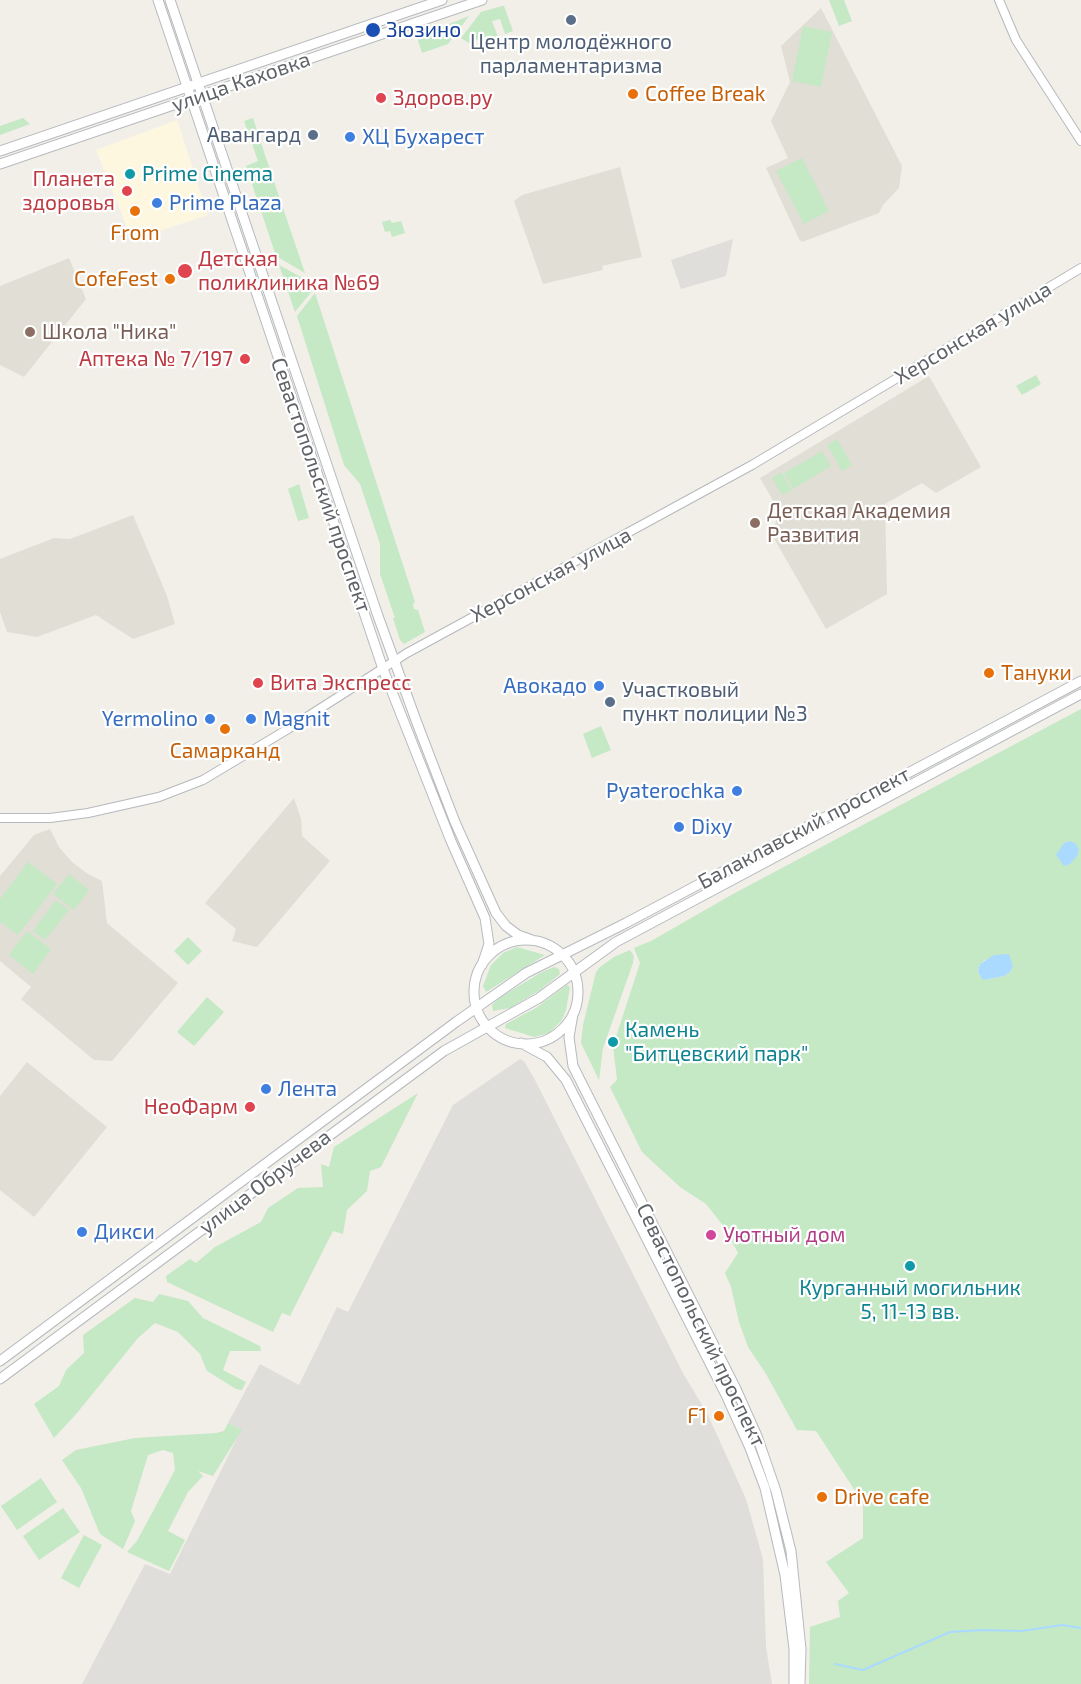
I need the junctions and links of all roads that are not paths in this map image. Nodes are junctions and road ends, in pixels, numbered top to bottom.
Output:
1 (158, 0) edge
2 (170, 0) edge
3 (442, 0) edge
4 (482, 0) edge
5 (999, 0) edge
6 (192, 85) junction
7 (196, 98) junction
8 (1081, 141) edge
9 (0, 151) edge
10 (0, 164) edge
11 (1081, 268) edge
12 (395, 661) junction
13 (383, 669) junction
14 (1081, 681) edge
15 (1081, 694) edge
16 (0, 818) edge
17 (532, 940) junction
18 (562, 954) junction
19 (482, 965) junction
20 (575, 971) junction
21 (526, 974) joint
22 (539, 998) joint
23 (477, 1007) junction
24 (573, 1014) junction
25 (489, 1026) junction
26 (521, 1043) junction
27 (0, 1361) edge
28 (0, 1379) edge
29 (794, 1684) edge
30 (800, 1684) edge

1 - 6 main road, Севастопольский проспект
2 - 6 main road, Севастопольский проспект
3 - 6 main road, улица Каховка
4 - 7 main road, улица Каховка
5 - 8 street
6 - 7 main road, Севастопольский проспект
6 - 9 main road, улица Каховка
7 - 10 main road, улица Каховка
7 - 12 main road, Севастопольский проспект
7 - 13 main road, Севастопольский проспект
11 - 12 street, Херсонская улица
12 - 13 street, Херсонская улица
12 - 17 main road, Севастопольский проспект
13 - 16 street, Херсонская улица
13 - 19 main road, Севастопольский проспект
14 - 18 main road, Балаклавский проспект
15 - 20 main road, Балаклавский проспект
17 - 18 main road, Севастопольский проспект
17 - 19 main road
18 - 20 main road
18 - 21 main road, Балаклавский проспект
19 - 23 main road, Севастопольский проспект
20 - 22 main road, Балаклавский проспект
20 - 24 main road, Севастопольский проспект
21 - 23 main road, улица Обручева
22 - 25 main road, улица Обручева
23 - 25 main road
23 - 27 main road, улица Обручева
24 - 26 main road
24 - 30 main road, Севастопольский проспект
25 - 26 main road, Севастопольский проспект
25 - 28 main road, улица Обручева
26 - 29 main road, Севастопольский проспект

